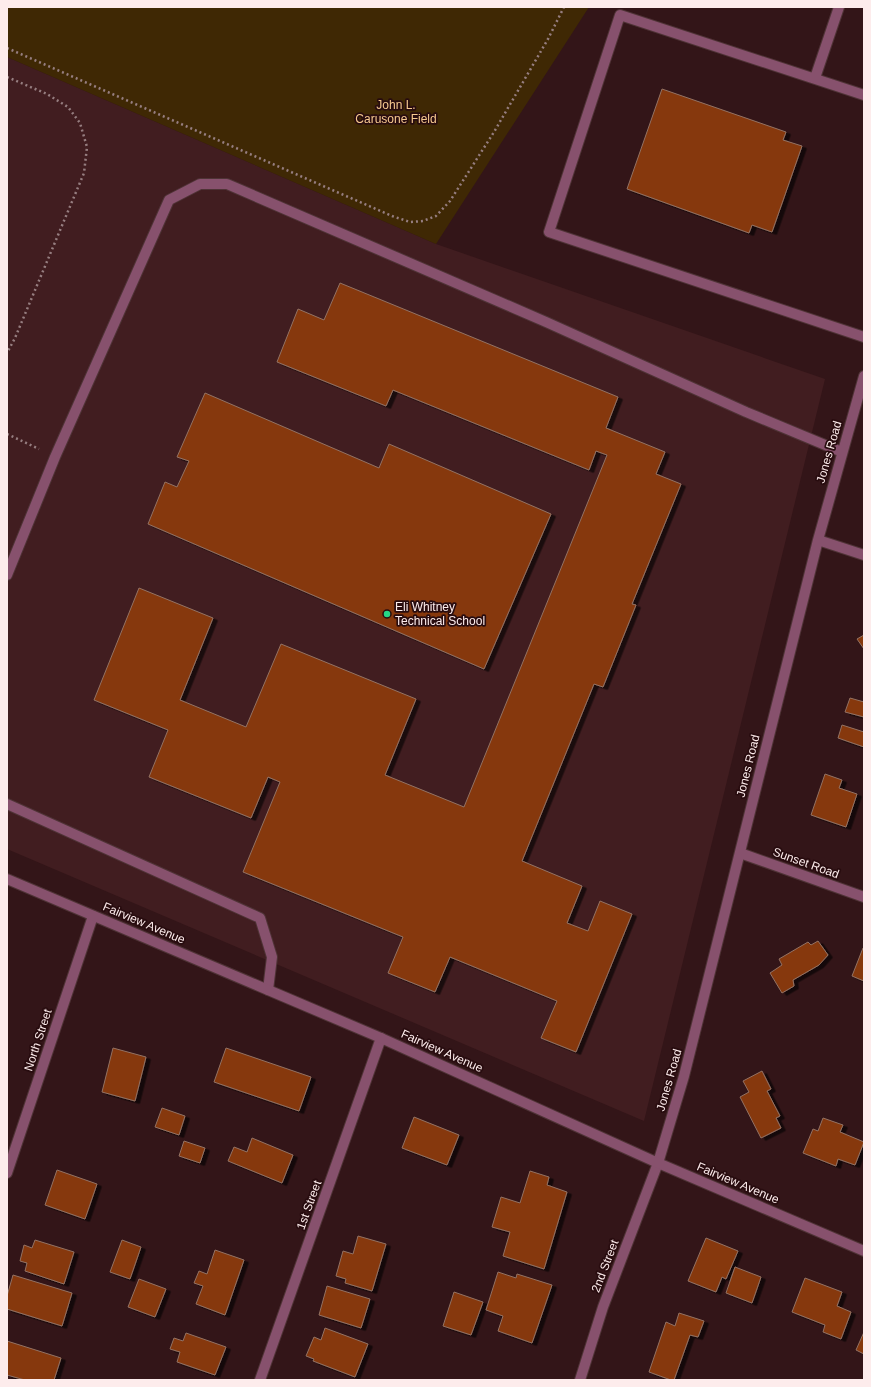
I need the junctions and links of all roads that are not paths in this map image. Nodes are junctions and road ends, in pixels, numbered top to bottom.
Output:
1 (839, 7) edge
2 (622, 11) edge
3 (815, 78) junction
4 (864, 95) edge
5 (864, 337) edge
6 (864, 376) edge
7 (842, 452) junction
8 (818, 540) junction
9 (864, 555) edge
10 (7, 575) edge
11 (7, 804) edge
12 (740, 853) junction
13 (7, 879) edge
14 (864, 897) edge
15 (93, 916) junction
16 (268, 990) junction
17 (381, 1038) junction
18 (658, 1163) junction
19 (7, 1173) edge
20 (864, 1251) edge
21 (260, 1380) edge
22 (580, 1380) edge

1 - 3 street
2 - 3 street
2 - 5 street
3 - 4 street
6 - 7 street, Jones Road
7 - 8 street, Jones Road
7 - 10 street
8 - 9 street
8 - 12 street, Jones Road
11 - 16 street
12 - 14 street, Sunset Road
12 - 18 street, Jones Road
13 - 15 street, Fairview Avenue
15 - 16 street, Fairview Avenue
15 - 19 street, North Street
16 - 17 street, Fairview Avenue
17 - 18 street, Fairview Avenue
17 - 21 street, 1st Street
18 - 20 street, Fairview Avenue
18 - 22 street, 2nd Street

